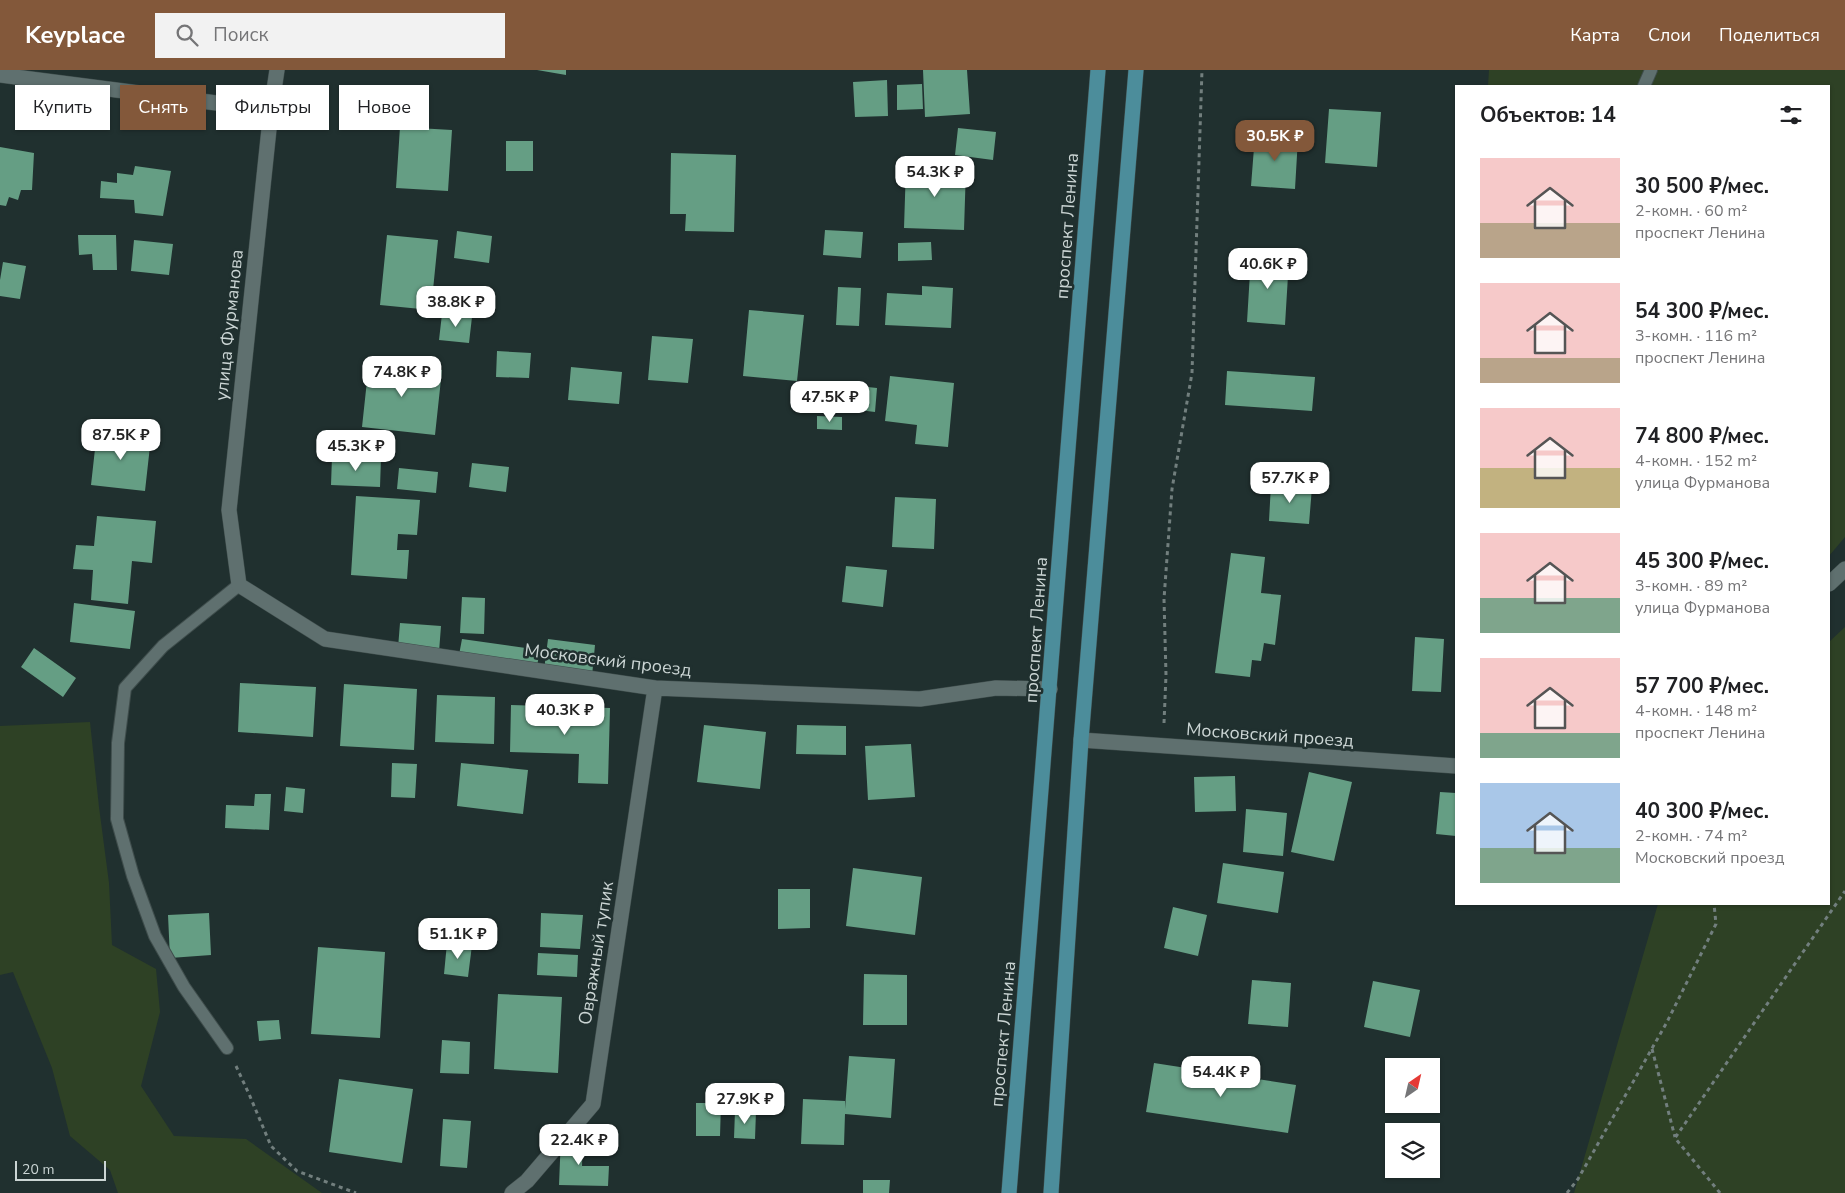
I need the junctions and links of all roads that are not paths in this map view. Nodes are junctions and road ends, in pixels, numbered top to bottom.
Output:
1 (277, 70) edge
2 (1098, 70) edge
3 (1136, 70) edge
4 (1651, 70) edge
5 (0, 75) edge
6 (275, 85) edge
7 (1644, 85) edge
8 (216, 103) edge
9 (269, 130) edge
10 (1845, 569) edge
11 (1830, 583) edge
12 (239, 584) junction
13 (655, 688) junction
14 (1050, 689) junction
15 (1082, 740) junction
16 (1455, 766) edge
17 (227, 1048) road end
18 (512, 1193) edge
19 (1009, 1193) edge
20 (1051, 1193) edge

1 - 6 street, улица Фурманова
2 - 14 main road, проспект Ленина
3 - 15 main road
4 - 7 lane
5 - 8 street
9 - 12 street, улица Фурманова
10 - 11 street
12 - 13 street, Московский проезд
12 - 17 lane
13 - 14 street, Московский проезд
13 - 18 street, Овражный тупик
14 - 19 main road, проспект Ленина
15 - 16 street, Московский проезд
15 - 20 main road

